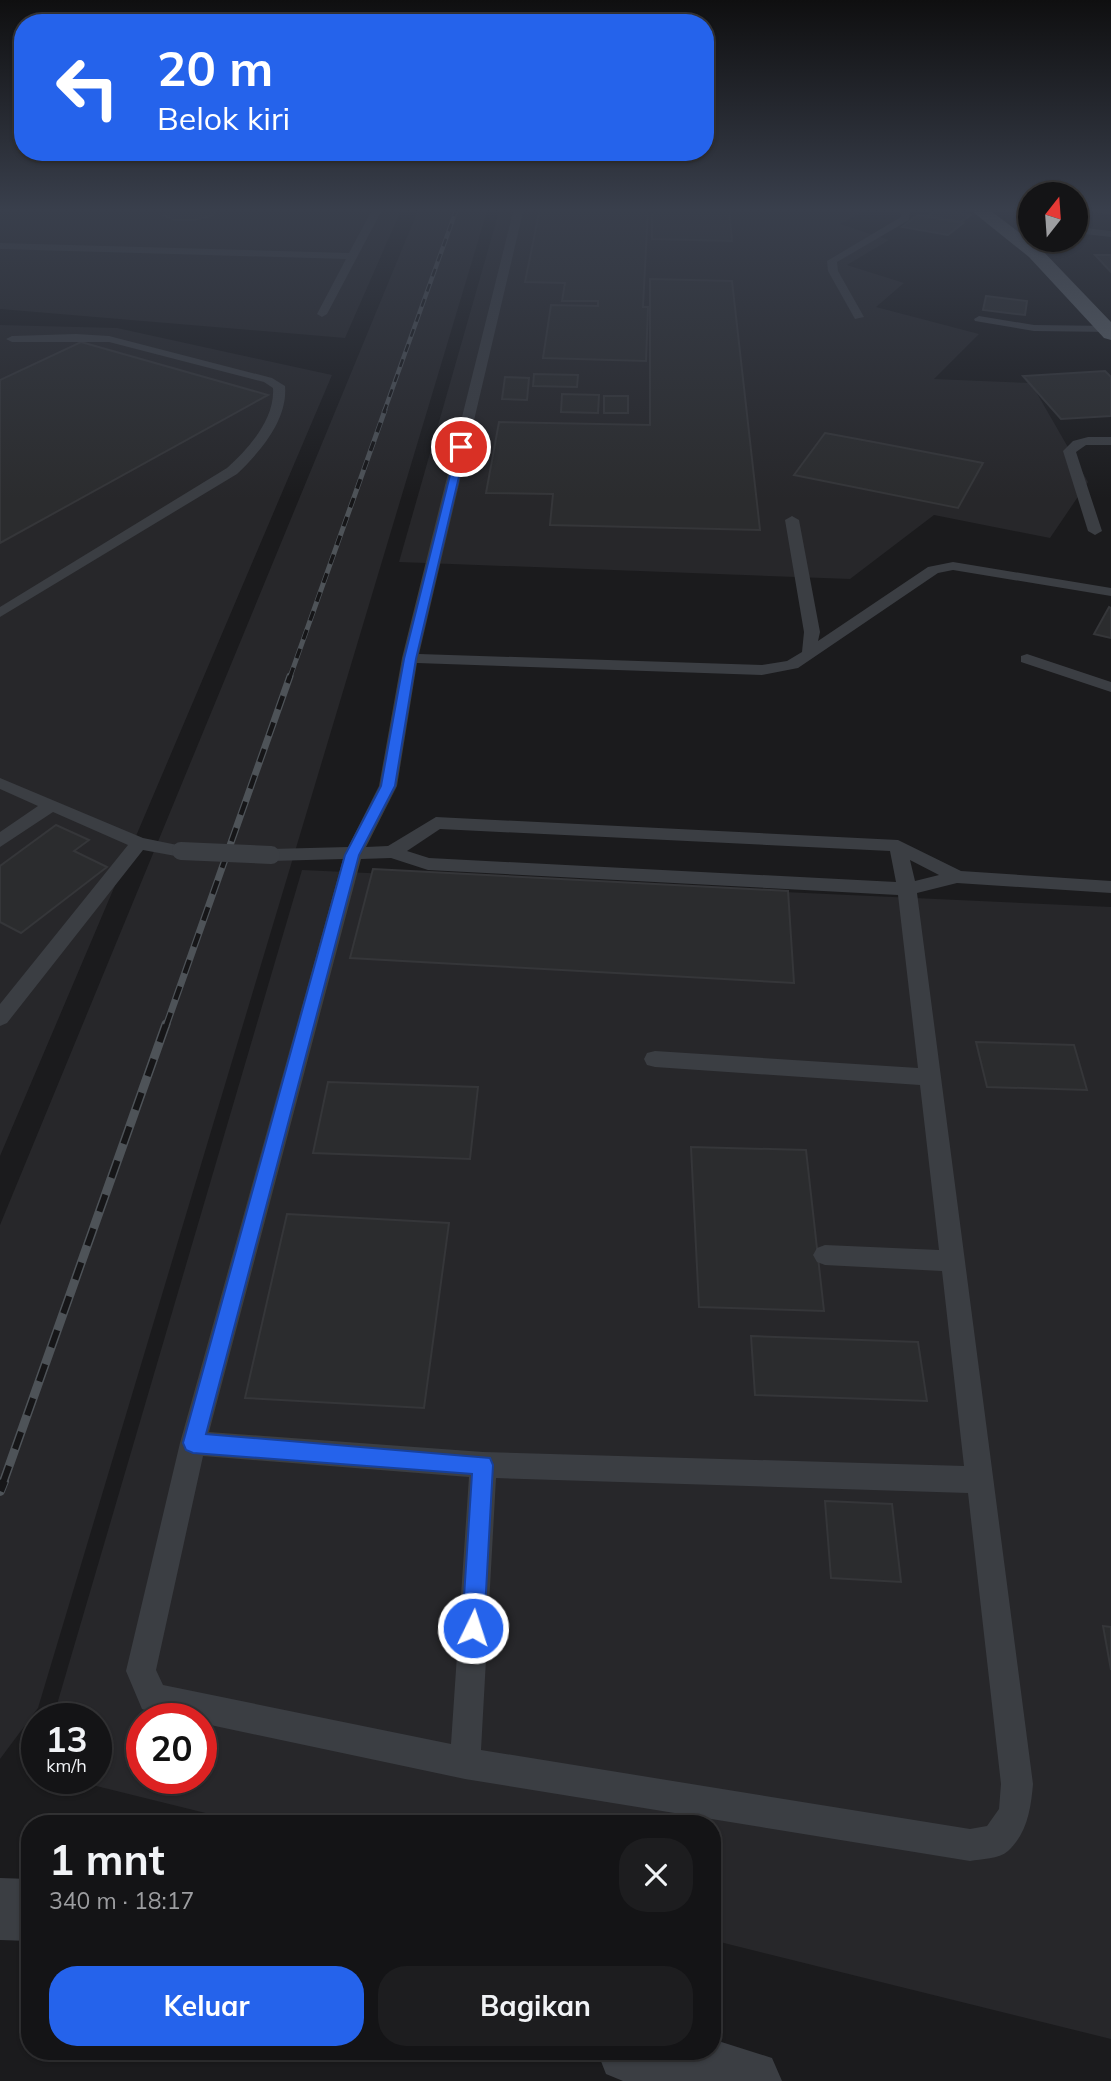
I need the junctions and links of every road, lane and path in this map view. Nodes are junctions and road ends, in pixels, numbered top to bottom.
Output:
1 (327, 305) edge
2 (496, 305) edge
3 (852, 305) edge
4 (1085, 305) edge
5 (322, 314) dead end
6 (859, 317) dead end
7 (979, 319) dead end
8 (1109, 330) edge
9 (0, 335) edge
10 (1111, 440) edge
11 (792, 520) dead end
12 (1095, 531) dead end
13 (1111, 592) edge
14 (0, 613) edge
15 (809, 654) junction
16 (410, 659) junction
17 (1027, 659) dead end
18 (1111, 687) edge
19 (0, 783) edge
20 (50, 806) junction
21 (0, 841) edge
22 (139, 843) junction
23 (898, 846) junction
24 (392, 852) junction
25 (352, 855) junction
26 (957, 877) junction
27 (1111, 887) edge
28 (906, 889) junction
29 (0, 1018) edge
30 (655, 1059) dead end
31 (929, 1077) junction
32 (825, 1255) dead end
33 (951, 1261) junction
34 (193, 1443) junction
35 (483, 1465) junction
36 (979, 1480) junction
37 (465, 1763) junction
38 (0, 1909) edge
39 (21, 1910) edge
40 (665, 2060) edge
41 (749, 2081) edge

1 - 5 lane
2 - 16 lane
3 - 6 lane
4 - 8 highway
7 - 8 lane
9 - 14 lane
10 - 12 lane
11 - 15 lane
13 - 15 lane
15 - 16 lane
16 - 25 lane
17 - 18 lane
19 - 20 lane
20 - 21 lane
20 - 22 lane
22 - 25 lane, bridge
22 - 29 lane
23 - 24 lane
23 - 26 lane
23 - 28 lane
24 - 25 lane
24 - 28 lane
25 - 34 lane
26 - 27 lane
26 - 28 lane
28 - 31 lane
30 - 31 lane
31 - 33 lane
32 - 33 lane
33 - 36 lane
34 - 35 lane
34 - 37 lane
35 - 36 lane
35 - 37 lane
36 - 37 lane
38 - 39 street
40 - 41 street

